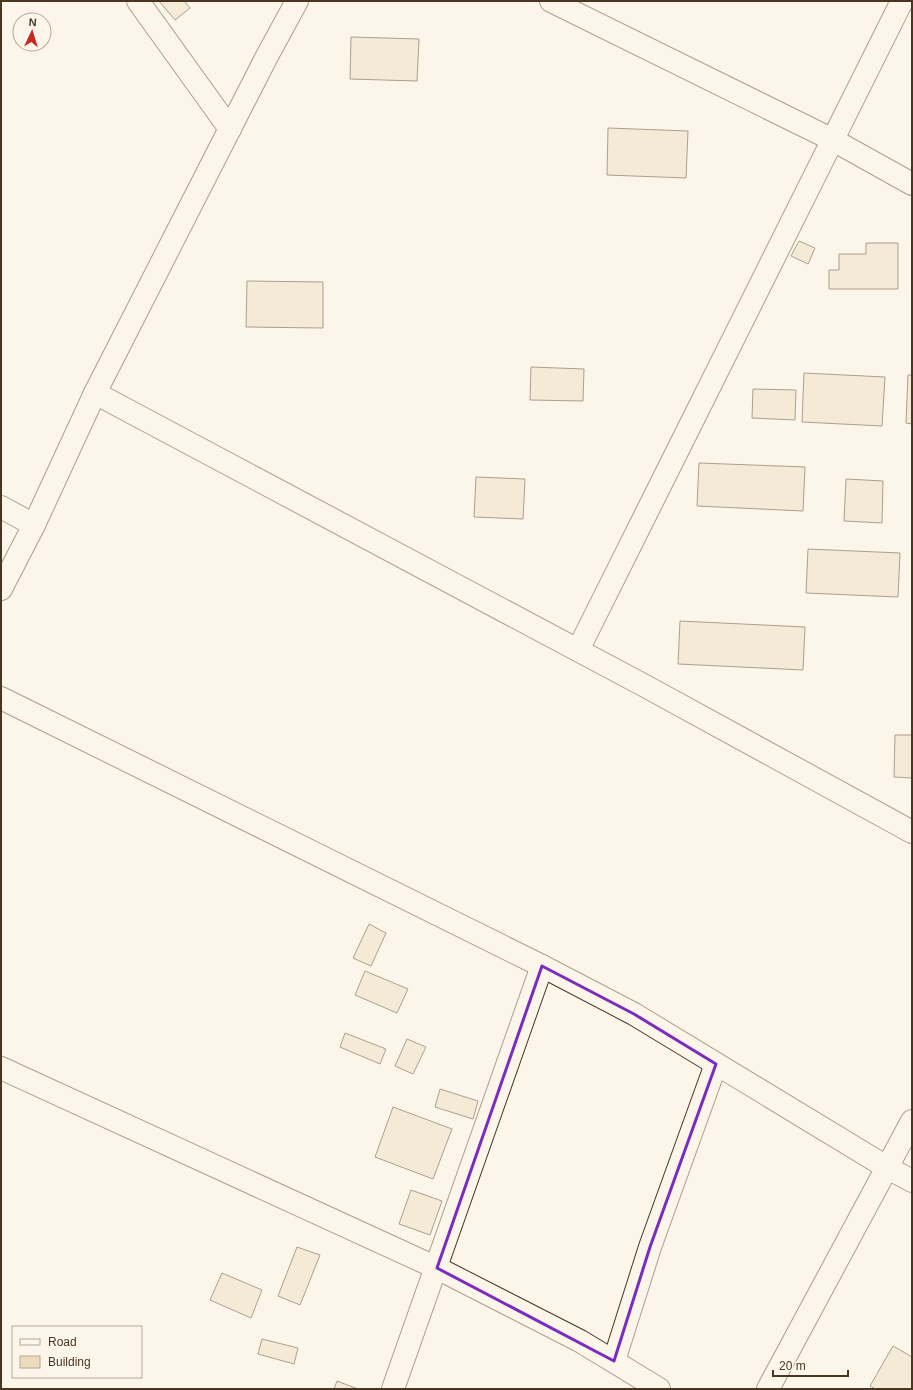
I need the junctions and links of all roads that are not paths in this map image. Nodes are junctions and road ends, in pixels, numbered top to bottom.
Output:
1 (138, 1) edge
2 (298, 1) edge
3 (551, 1) edge
4 (902, 1) edge
5 (230, 129) junction
6 (833, 140) junction
7 (912, 184) edge
8 (95, 392) junction
9 (1, 507) edge
10 (34, 525) junction
11 (1, 589) edge
12 (578, 650) junction
13 (1, 698) edge
14 (912, 832) edge
15 (542, 966) junction
16 (716, 1064) junction
17 (1, 1068) edge
18 (912, 1121) edge
19 (888, 1168) junction
20 (912, 1181) edge
21 (436, 1268) junction
22 (614, 1361) junction
23 (393, 1389) edge
24 (659, 1389) edge
25 (768, 1389) edge

1 - 5 street
2 - 5 street
3 - 6 street
4 - 6 street
5 - 8 street
6 - 7 street
6 - 12 street
8 - 10 street
8 - 12 street
9 - 10 street
10 - 11 street
12 - 14 street
13 - 15 street
15 - 16 street
15 - 21 street
16 - 19 street
16 - 22 street
17 - 21 street
18 - 19 street
19 - 20 street
19 - 25 street
21 - 22 street
21 - 23 street
22 - 24 street

